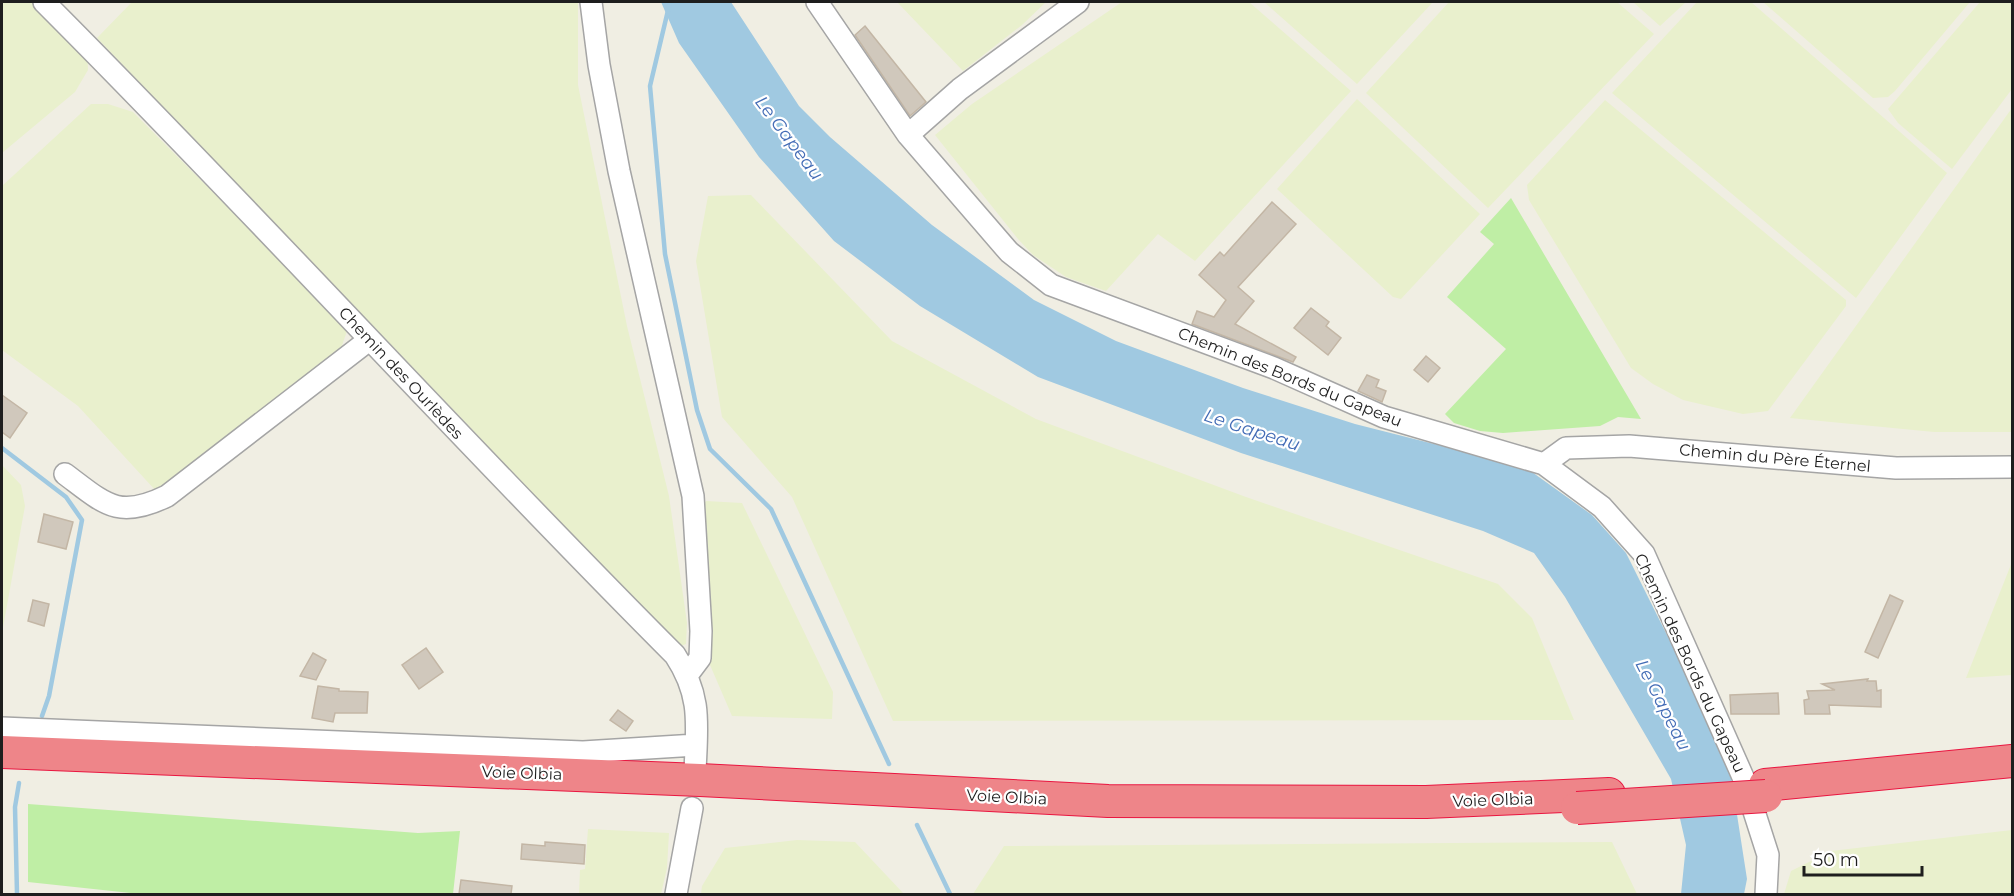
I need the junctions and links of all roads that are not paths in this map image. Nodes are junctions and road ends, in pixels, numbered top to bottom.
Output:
1 (44, 2) edge
2 (591, 2) edge
3 (817, 2) edge
4 (1078, 2) edge
5 (908, 135) junction
6 (369, 340) junction
7 (1544, 464) junction
8 (2013, 467) edge
9 (65, 474) dead end
10 (688, 674) junction
11 (2, 728) edge
12 (696, 745) junction
13 (2, 752) edge
14 (2013, 761) edge
15 (2, 766) edge
16 (695, 771) dead end
17 (2013, 775) edge
18 (1765, 790) junction
19 (1576, 802) junction
20 (692, 808) dead end
21 (676, 894) edge
22 (1766, 894) edge

1 - 6 street, Chemin des Ourlèdes
2 - 10 street
3 - 5 street, Chemin des Bords du Gapeau
4 - 5 street
5 - 7 street, Chemin des Bords du Gapeau
6 - 9 street
6 - 10 street, Chemin des Ourlèdes
7 - 8 street, Chemin du Père Éternel
7 - 22 street, Chemin des Bords du Gapeau
10 - 12 street, Chemin des Ourlèdes
11 - 12 street
12 - 16 street, Chemin des Ourlèdes
13 - 19 highway, Voie Olbia
14 - 18 highway, Voie Olbia
15 - 19 highway, Voie Olbia
17 - 18 highway, Voie Olbia
18 - 19 highway, Voie Olbia
20 - 21 street

